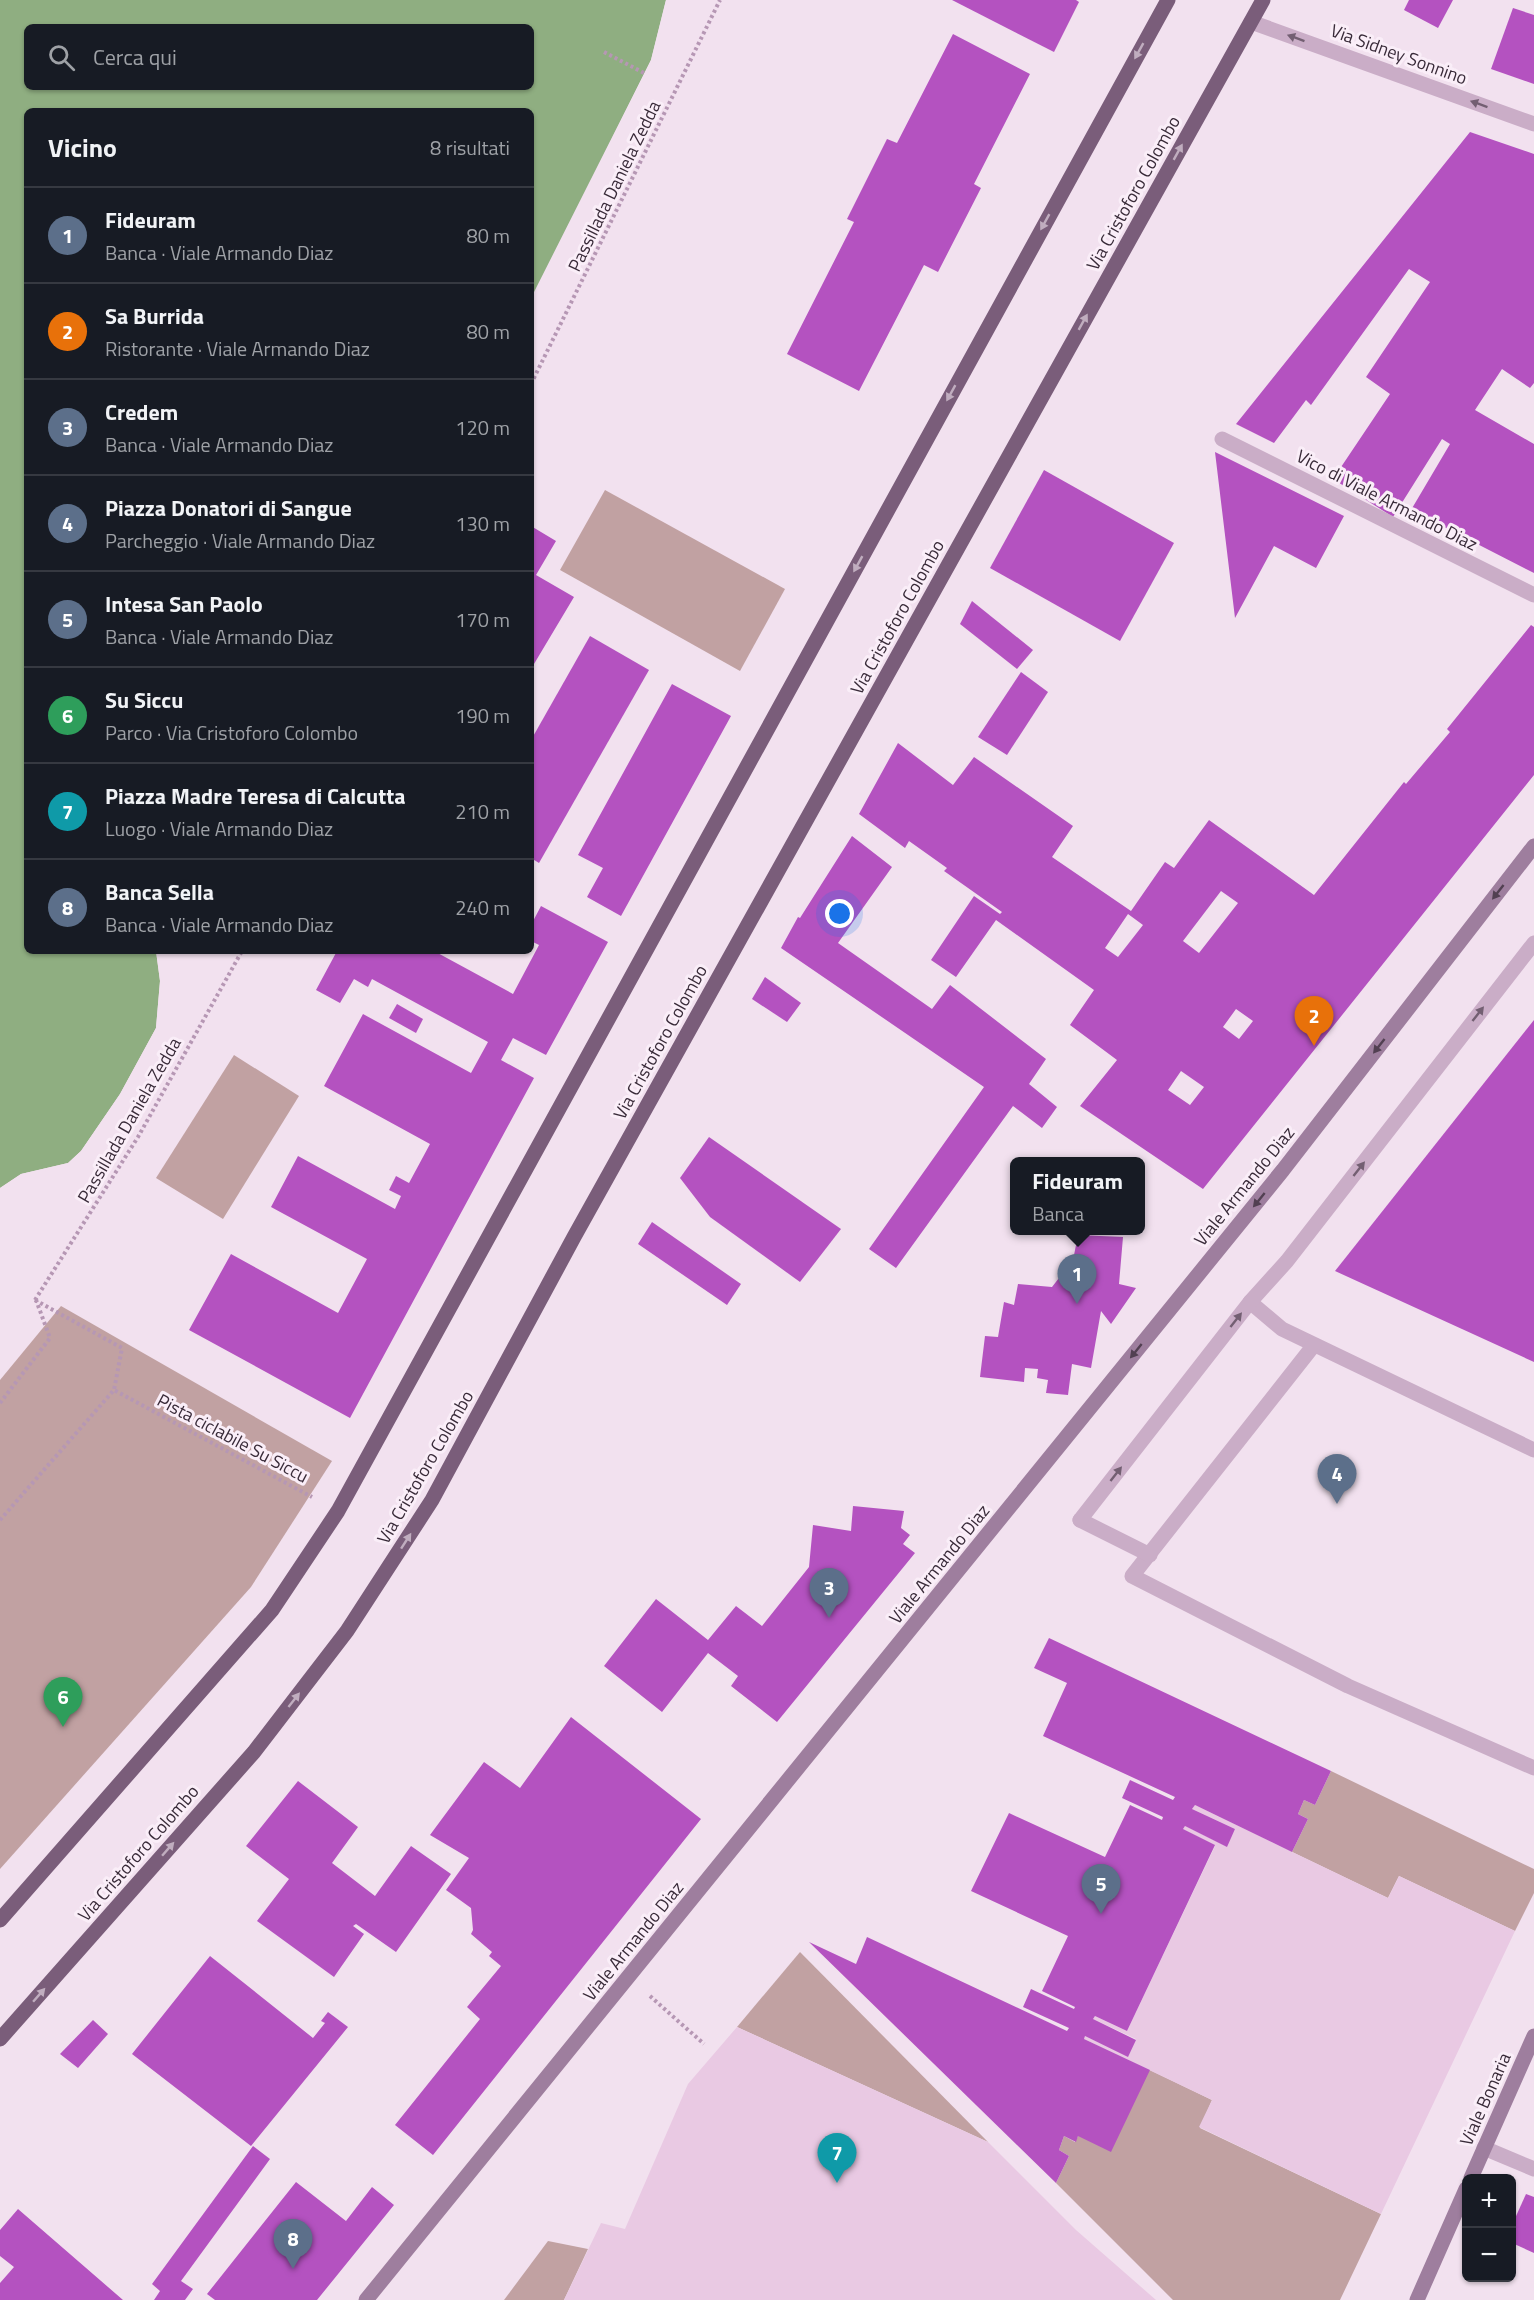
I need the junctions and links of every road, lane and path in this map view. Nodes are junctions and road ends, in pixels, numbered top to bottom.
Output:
1 (720, 0) edge
2 (1168, 0) edge
3 (1263, 0) edge
4 (1251, 22) junction
5 (604, 52) dead end
6 (644, 73) dead end
7 (1534, 124) edge
8 (534, 378) edge
9 (1222, 439) dead end
10 (1534, 596) edge
11 (1534, 846) edge
12 (1534, 943) edge
13 (240, 954) edge
14 (35, 1300) junction
15 (1250, 1302) junction
16 (1314, 1345) junction
17 (114, 1390) junction
18 (0, 1403) edge
19 (1534, 1450) edge
20 (339, 1511) junction
21 (0, 1520) edge
22 (1150, 1555) junction
23 (1534, 1768) edge
24 (0, 1920) edge
25 (629, 1977) junction
26 (1534, 2036) edge
27 (0, 2039) edge
28 (704, 2044) dead end
29 (1484, 2148) junction
30 (1534, 2169) edge
31 (1473, 2174) edge
32 (1462, 2200) edge
33 (366, 2300) edge
34 (1417, 2300) edge

1 - 8 path, Passillada Daniela Zedda
2 -> 20 main road
3 - 4 main road, Via Cristoforo Colombo
7 -> 4 street, Via Sidney Sonnino
27 -> 4 main road, Via Cristoforo Colombo
5 - 6 path
9 - 10 street, Vico di Viale Armando Diaz
11 -> 25 main road, Viale Armando Diaz
15 -> 12 street
13 - 14 path, Passillada Daniela Zedda
14 - 17 path
14 - 18 path
15 - 16 street
22 -> 15 street
16 - 19 street
16 - 22 street
17 - 20 path, Pista ciclabile Su Siccu
17 - 21 path
20 - 24 main road
22 - 23 street
25 - 28 path
25 - 33 main road, Viale Armando Diaz
26 - 29 main road, Viale Bonaria
29 - 30 street
29 - 31 main road, Viale Bonaria
32 - 34 main road

